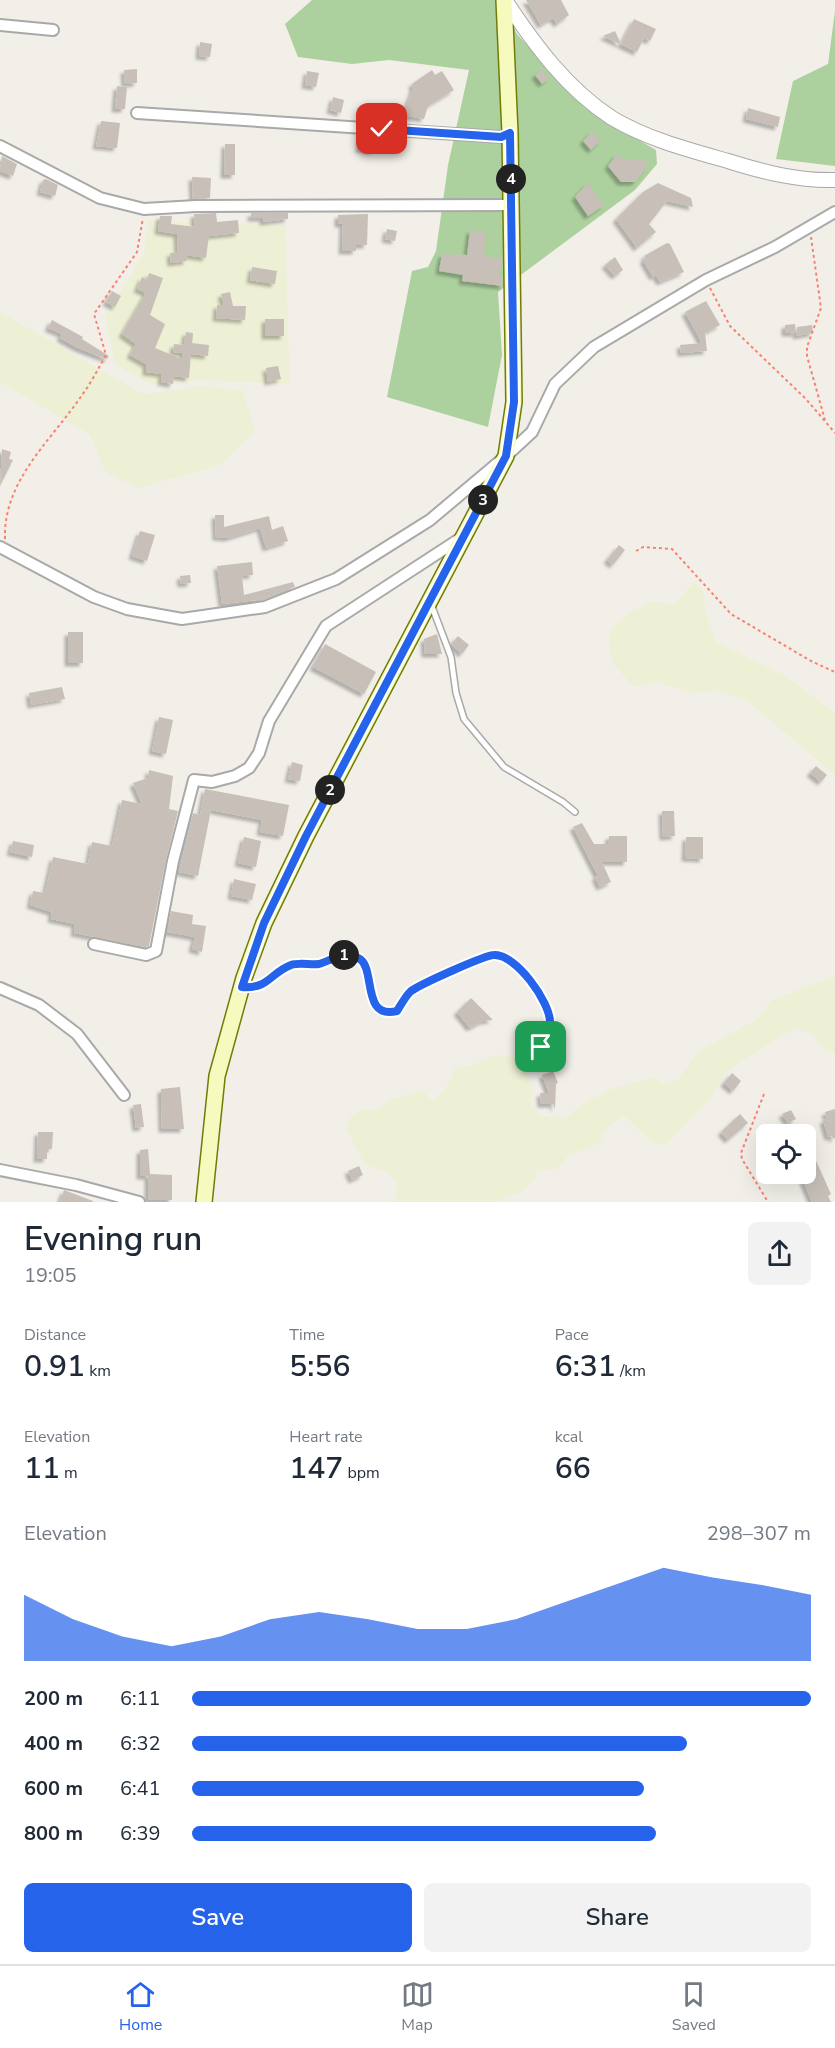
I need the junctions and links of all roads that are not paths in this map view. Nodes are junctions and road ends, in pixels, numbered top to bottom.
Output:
1 (505, 0) edge
2 (1, 29) edge
3 (53, 30) dead end
4 (137, 113) dead end
5 (510, 133) junction
6 (0, 146) edge
7 (835, 180) edge
8 (511, 205) junction
9 (835, 212) edge
10 (506, 456) junction
11 (464, 537) junction
12 (3, 548) edge
13 (428, 600) junction
14 (575, 812) dead end
15 (94, 944) dead end
16 (0, 988) edge
17 (124, 1095) dead end
18 (0, 1170) edge
19 (139, 1202) edge
20 (204, 1202) edge

1 - 5 main road
1 - 7 street
2 - 3 street
4 - 5 street
5 - 8 main road
6 - 8 street
8 - 10 main road
9 - 10 street
10 - 11 main road
10 - 12 street
11 - 13 main road
11 - 15 street
13 - 14 lane
13 - 20 main road
16 - 17 street
18 - 19 street

